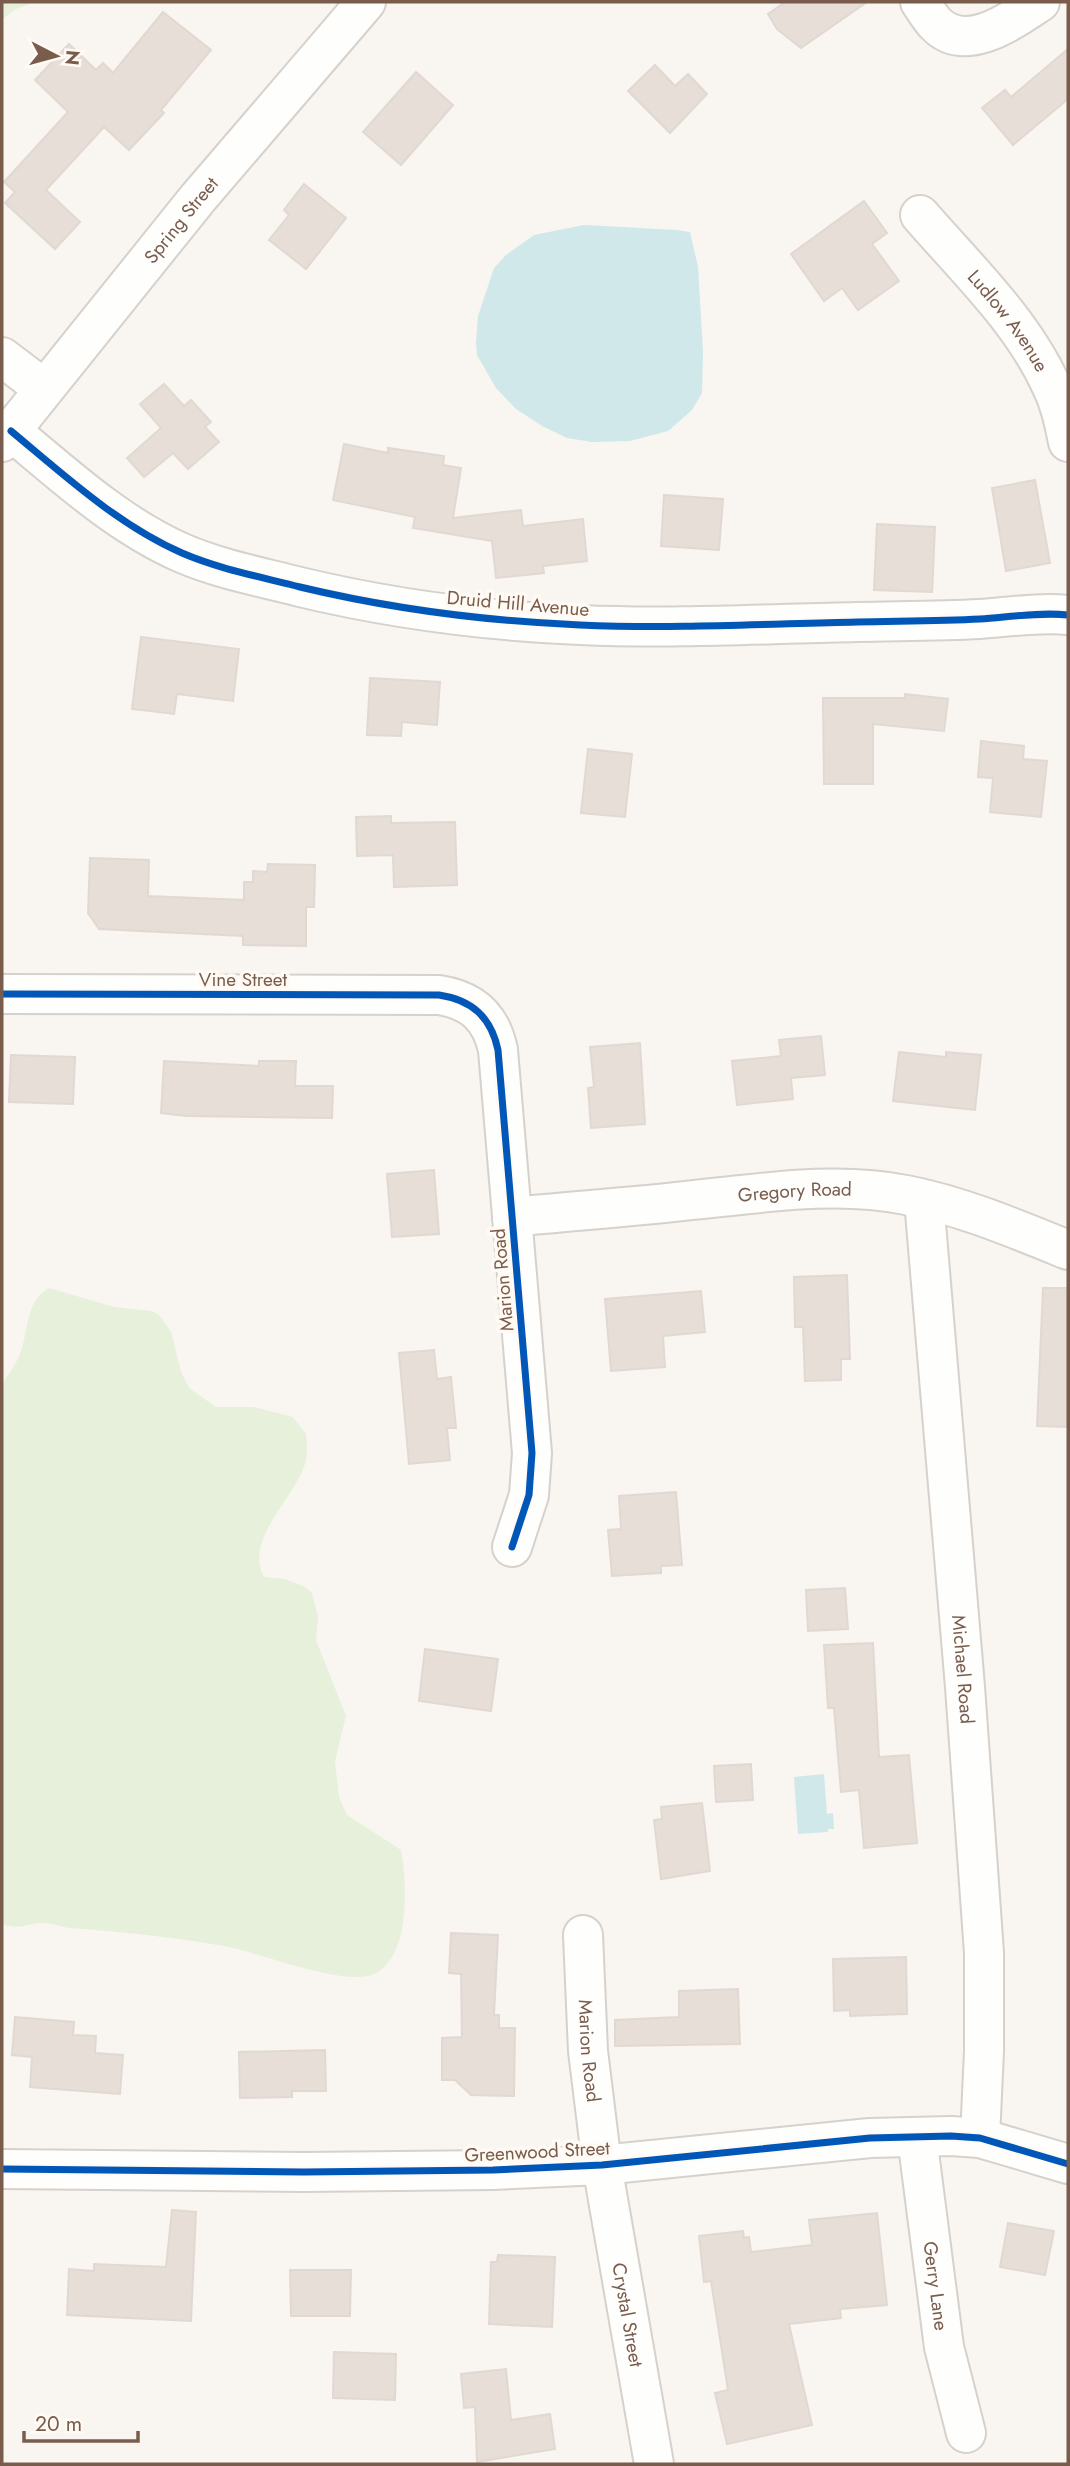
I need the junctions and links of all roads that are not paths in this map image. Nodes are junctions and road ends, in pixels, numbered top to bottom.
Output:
1 (366, 2) edge
2 (920, 2) edge
3 (1040, 2) edge
4 (920, 215) dead end
5 (2, 357) edge
6 (43, 388) junction
7 (6, 436) edge
8 (1068, 442) edge
9 (1068, 615) edge
10 (2, 994) edge
11 (480, 1012) joint
12 (924, 1200) junction
13 (512, 1217) junction
14 (1068, 1250) edge
15 (512, 1547) dead end
16 (583, 1935) dead end
17 (917, 2137) junction
18 (980, 2138) junction
19 (1068, 2164) edge
20 (602, 2165) junction
21 (2, 2169) edge
22 (966, 2433) dead end
23 (654, 2464) edge

1 - 6 street, Spring Street
2 - 3 street
4 - 8 street, Ludlow Avenue
5 - 6 street
6 - 7 street, Spring Street
7 - 9 street, Druid Hill Avenue
10 - 11 street, Vine Street
11 - 13 street, Marion Road
12 - 13 street, Gregory Road
12 - 14 street, Gregory Road
12 - 18 street, Michael Road
13 - 15 street, Marion Road
16 - 20 street, Marion Road
17 - 18 street, Greenwood Street
17 - 20 street, Greenwood Street
17 - 22 street, Gerry Lane
18 - 19 street, Greenwood Street
20 - 21 street, Greenwood Street
20 - 23 street, Crystal Street

